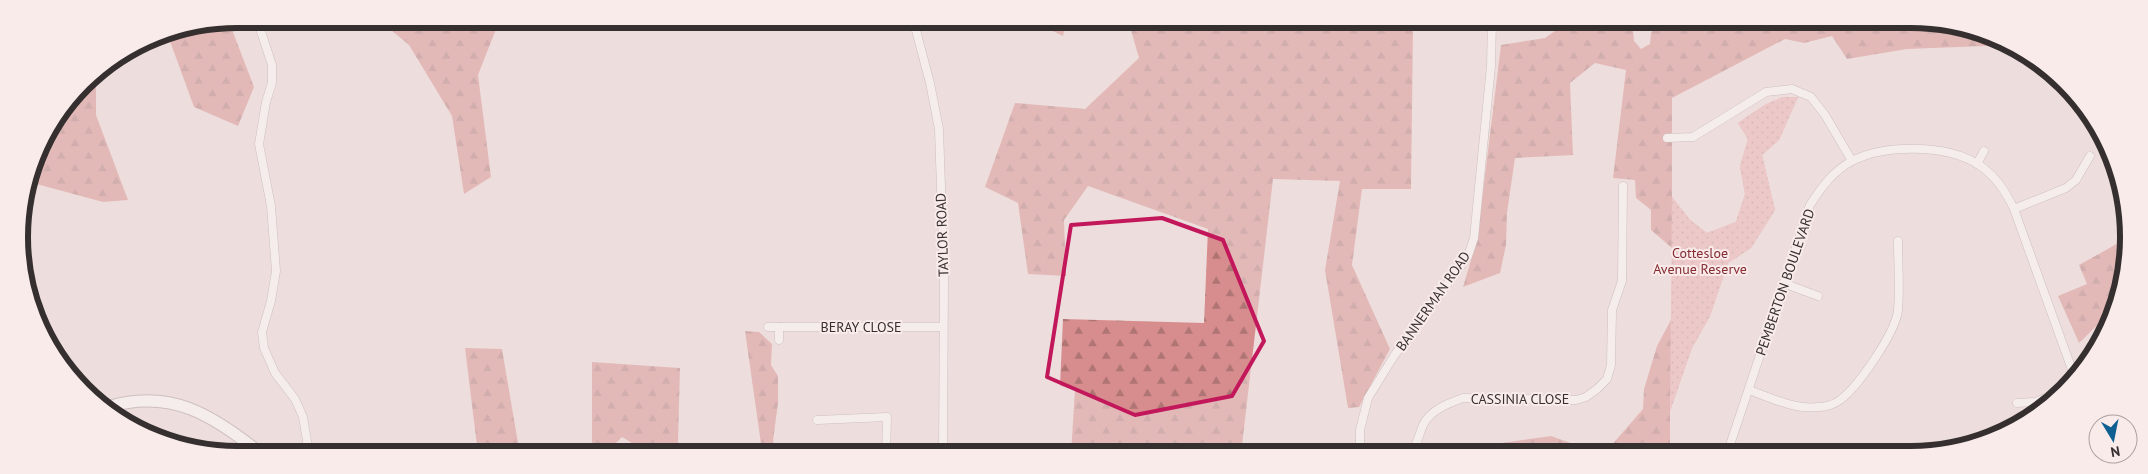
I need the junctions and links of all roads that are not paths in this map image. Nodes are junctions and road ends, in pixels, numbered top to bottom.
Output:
1 (261, 28) edge
2 (915, 28) edge
3 (1492, 28) edge
4 (1667, 138) dead end
5 (1984, 152) dead end
6 (2090, 156) dead end
7 (1852, 161) junction
8 (1978, 164) junction
9 (1623, 186) dead end
10 (2014, 209) junction
11 (1898, 241) dead end
12 (1783, 283) junction
13 (1818, 296) dead end
14 (768, 327) dead end
15 (779, 327) junction
16 (942, 328) junction
17 (779, 340) dead end
18 (2072, 371) edge
19 (1749, 390) junction
20 (2045, 398) edge
21 (2017, 403) dead end
22 (115, 407) edge
23 (817, 420) dead end
24 (249, 446) edge
25 (308, 446) edge
26 (886, 446) edge
27 (943, 446) edge
28 (1360, 446) edge
29 (1415, 446) edge
30 (1732, 446) edge

1 - 25 street
2 - 16 street, TAYLOR ROAD
3 - 28 street, BANNERMAN ROAD
4 - 7 street
5 - 8 street
6 - 10 street
7 - 8 street, PEMBERTON BOULEVARD
7 - 12 street, PEMBERTON BOULEVARD
8 - 10 street, PEMBERTON BOULEVARD
9 - 29 street, CASSINIA CLOSE
10 - 18 street, PEMBERTON BOULEVARD
11 - 19 street
12 - 13 street
12 - 19 street, PEMBERTON BOULEVARD
14 - 15 street, BERAY CLOSE
15 - 16 street, BERAY CLOSE
15 - 17 street
16 - 27 street, TAYLOR ROAD
19 - 30 street, PEMBERTON BOULEVARD
20 - 21 street
22 - 24 street
23 - 26 street

